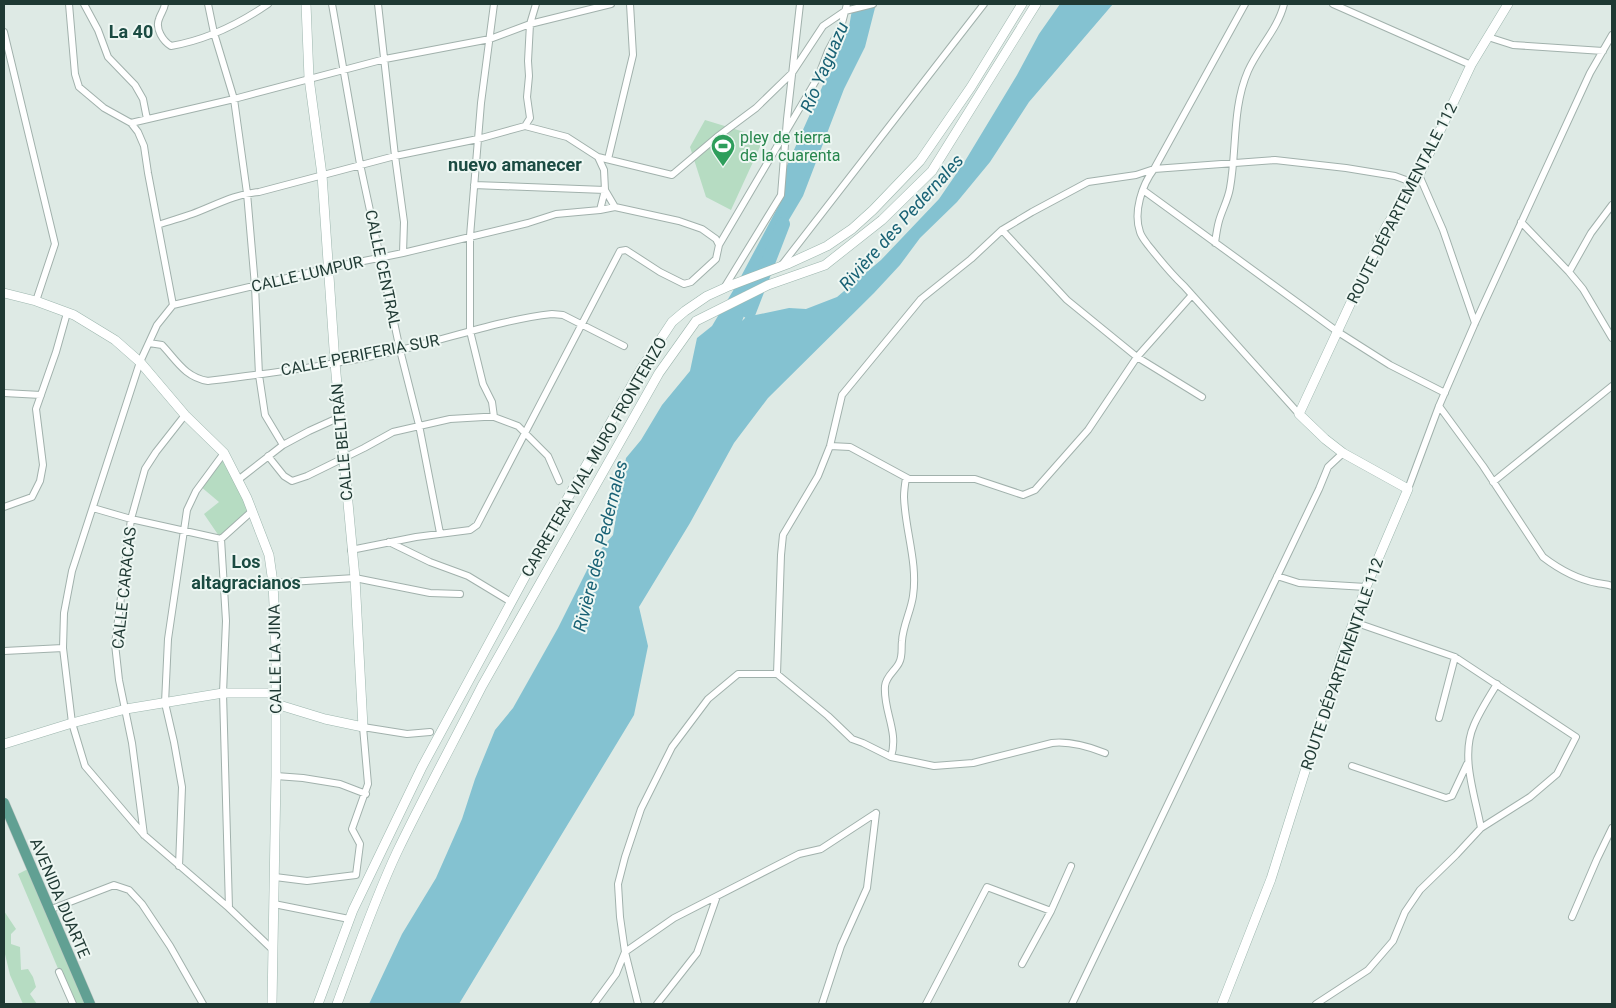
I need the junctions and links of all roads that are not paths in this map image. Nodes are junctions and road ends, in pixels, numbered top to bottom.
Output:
1 (69, 4) edge
2 (84, 4) edge
3 (165, 4) edge
4 (208, 4) edge
5 (268, 4) edge
6 (306, 4) edge
7 (332, 4) edge
8 (378, 4) edge
9 (494, 4) edge
10 (536, 4) edge
11 (611, 4) edge
12 (630, 4) edge
13 (800, 4) edge
14 (873, 4) edge
15 (984, 4) edge
16 (1022, 4) edge
17 (1036, 4) edge
18 (1246, 4) edge
19 (1284, 4) edge
20 (1333, 4) edge
21 (1508, 4) edge
22 (846, 7) edge
23 (530, 24) junction
24 (4, 32) edge
25 (214, 33) junction
26 (1612, 35) edge
27 (1488, 37) junction
28 (490, 39) junction
29 (1603, 51) junction
30 (385, 59) junction
31 (1471, 65) junction
32 (343, 71) junction
33 (792, 73) junction
34 (309, 78) junction
35 (234, 99) junction
36 (148, 119) junction
37 (131, 123) junction
38 (525, 126) junction
39 (478, 140) junction
40 (395, 156) junction
41 (598, 157) junction
42 (608, 159) junction
43 (1233, 163) junction
44 (360, 164) junction
45 (1154, 169) junction
46 (322, 175) junction
47 (1419, 175) junction
48 (1414, 183) junction
49 (474, 185) junction
50 (606, 190) junction
51 (1143, 190) junction
52 (247, 193) junction
53 (1612, 205) edge
54 (615, 207) junction
55 (600, 210) junction
56 (1521, 222) junction
57 (158, 225) junction
58 (1002, 230) junction
59 (470, 236) junction
60 (1215, 243) junction
61 (719, 246) junction
62 (403, 253) junction
63 (380, 258) junction
64 (781, 266) junction
65 (329, 268) junction
66 (1569, 272) junction
67 (255, 286) junction
68 (724, 288) junction
69 (4, 293) edge
70 (1192, 295) junction
71 (36, 301) junction
72 (173, 305) junction
73 (67, 312) junction
74 (1475, 323) junction
75 (583, 324) junction
76 (1610, 328) edge
77 (470, 331) junction
78 (1338, 332) junction
79 (1612, 338) edge
80 (149, 342) junction
81 (624, 346) dead end
82 (400, 350) junction
83 (1137, 357) junction
84 (140, 362) junction
85 (336, 363) junction
86 (259, 375) junction
87 (1612, 386) edge
88 (4, 393) edge
89 (1445, 393) junction
90 (41, 395) junction
91 (1202, 397) dead end
92 (1439, 406) junction
93 (1299, 414) junction
94 (185, 415) junction
95 (340, 417) junction
96 (494, 417) junction
97 (419, 425) junction
98 (525, 434) junction
99 (283, 445) junction
100 (830, 446) junction
101 (224, 453) junction
102 (1343, 453) junction
103 (268, 456) junction
104 (343, 458) junction
105 (906, 478) junction
106 (238, 480) junction
107 (559, 481) dead end
108 (1493, 482) junction
109 (1408, 489) junction
110 (4, 507) edge
111 (92, 508) junction
112 (251, 512) junction
113 (131, 519) junction
114 (183, 531) junction
115 (440, 533) junction
116 (221, 539) junction
117 (389, 542) junction
118 (351, 550) junction
119 (1277, 576) junction
120 (354, 578) junction
121 (273, 583) junction
122 (1612, 586) edge
123 (1366, 587) junction
124 (460, 594) dead end
125 (511, 602) junction
126 (1354, 622) junction
127 (62, 648) junction
128 (4, 651) edge
129 (1455, 657) junction
130 (777, 674) junction
131 (1496, 684) junction
132 (223, 692) junction
133 (276, 693) junction
134 (165, 703) junction
135 (276, 704) junction
136 (126, 709) junction
137 (1439, 718) dead end
138 (72, 723) junction
139 (363, 727) junction
140 (430, 732) dead end
141 (4, 744) edge
142 (1104, 753) dead end
143 (891, 757) junction
144 (1468, 764) junction
145 (1352, 766) dead end
146 (276, 776) junction
147 (366, 794) junction
148 (4, 803) edge
149 (1481, 828) junction
150 (1612, 828) edge
151 (144, 834) junction
152 (179, 866) junction
153 (1071, 866) dead end
154 (275, 878) junction
155 (717, 896) junction
156 (274, 904) junction
157 (229, 908) junction
158 (49, 910) junction
159 (1051, 911) junction
160 (1572, 917) dead end
161 (350, 919) junction
162 (273, 950) junction
163 (624, 952) junction
164 (1022, 964) dead end
165 (59, 972) dead end
166 (73, 1004) edge
167 (90, 1004) edge
168 (203, 1004) edge
169 (272, 1004) edge
170 (318, 1004) edge
171 (337, 1004) edge
172 (594, 1004) edge
173 (638, 1004) edge
174 (658, 1004) edge
175 (822, 1004) edge
176 (926, 1004) edge
177 (1072, 1004) edge
178 (1222, 1004) edge
179 (1316, 1004) edge

1 - 37 street
2 - 36 street
3 - 25 street
4 - 25 street
5 - 25 street
6 - 34 main road, CALLE BELTRÁN
7 - 32 street, CALLE CENTRAL
8 - 30 street
9 - 28 street
10 - 23 street
11 - 23 street
12 - 42 street
13 - 33 street
14 - 22 street
15 - 64 street
16 - 64 main road, CARRETERA VIAL MURO FRONTERIZO
17 - 171 main road, CARRETERA VIAL MURO FRONTERIZO
18 - 45 street
19 - 43 street
20 - 31 street
21 - 27 main road, ROUTE DÉPARTEMENTALE 112
22 - 33 street
22 - 61 street
23 - 28 street
23 - 38 street
24 - 71 street
25 - 35 street
26 - 29 street
27 - 29 street
27 - 31 main road, ROUTE DÉPARTEMENTALE 112
28 - 30 street
28 - 39 street
29 - 56 street
30 - 32 street
30 - 40 street
31 - 47 main road, ROUTE DÉPARTEMENTALE 112
32 - 34 street
32 - 44 street, CALLE CENTRAL
33 - 42 street
33 - 68 street
34 - 35 street
34 - 46 main road, CALLE BELTRÁN
35 - 36 street
35 - 52 street
36 - 37 street
37 - 57 street
38 - 39 street
38 - 41 street
39 - 40 street
39 - 49 street
40 - 44 street
40 - 62 street
41 - 42 street
41 - 50 street
43 - 45 street
43 - 48 street
43 - 60 street
44 - 46 street
44 - 63 street, CALLE CENTRAL
45 - 51 street
45 - 58 street
46 - 52 street
46 - 65 main road, CALLE BELTRÁN
47 - 48 main road, ROUTE DÉPARTEMENTALE 112
47 - 74 street
48 - 78 main road, ROUTE DÉPARTEMENTALE 112
49 - 50 street
49 - 59 street
50 - 54 street
50 - 55 street
51 - 60 street
51 - 70 street
52 - 57 street
52 - 67 street
53 - 66 street
54 - 55 street, CALLE LUMPUR
54 - 61 street
55 - 59 street, CALLE LUMPUR
56 - 66 street
56 - 74 street
57 - 72 street
58 - 83 street
58 - 100 street
59 - 62 street, CALLE LUMPUR
59 - 77 street
60 - 78 street
61 - 75 street
62 - 63 street, CALLE LUMPUR
63 - 65 street, CALLE LUMPUR
63 - 82 street, CALLE CENTRAL
64 - 68 main road, CARRETERA VIAL MURO FRONTERIZO
65 - 67 street, CALLE LUMPUR
65 - 85 main road, CALLE BELTRÁN
66 - 76 street
67 - 72 street, CALLE LUMPUR
67 - 86 street
68 - 125 main road, CARRETERA VIAL MURO FRONTERIZO
69 - 71 main road, CALLE LA JINA
70 - 83 street
70 - 93 street
71 - 73 main road, CALLE LA JINA
72 - 80 street
73 - 84 main road, CALLE LA JINA
73 - 90 street
74 - 89 street
75 - 77 street, CALLE PERIFERIA SUR
75 - 81 street, CALLE PERIFERIA SUR
75 - 98 street
76 - 79 street
77 - 82 street, CALLE PERIFERIA SUR
77 - 96 street
78 - 89 street
78 - 93 main road, ROUTE DÉPARTEMENTALE 112
80 - 84 street
80 - 86 street, CALLE PERIFERIA SUR
82 - 85 street, CALLE PERIFERIA SUR
82 - 97 street, CALLE CENTRAL
83 - 91 street
83 - 105 street
84 - 94 main road, CALLE LA JINA
84 - 111 street
85 - 86 street, CALLE PERIFERIA SUR
85 - 95 main road, CALLE BELTRÁN
86 - 99 street
87 - 108 street
88 - 90 street
89 - 92 street
90 - 110 street
92 - 108 street
92 - 109 street
93 - 102 main road
94 - 101 main road, CALLE LA JINA
94 - 113 street, CALLE CARACAS
95 - 99 street
95 - 104 main road, CALLE BELTRÁN
96 - 97 street
96 - 98 street
97 - 104 street
97 - 115 street, CALLE CENTRAL
98 - 107 street
98 - 115 street
99 - 103 street
100 - 105 street
100 - 130 street
101 - 106 main road, CALLE LA JINA
101 - 114 street
102 - 109 main road
102 - 119 street
103 - 104 street
103 - 106 street
104 - 118 main road, CALLE BELTRÁN
105 - 143 street
106 - 112 main road, CALLE LA JINA
108 - 122 street
109 - 123 main road, ROUTE DÉPARTEMENTALE 112
111 - 113 street
111 - 127 street
112 - 116 street
112 - 121 main road, CALLE LA JINA
113 - 114 street
113 - 136 street, CALLE CARACAS
114 - 116 street
114 - 134 street
115 - 117 street
116 - 132 street
117 - 118 street
117 - 125 street
118 - 120 main road, CALLE BELTRÁN
119 - 123 street
119 - 177 street
120 - 121 street
120 - 124 street
120 - 139 main road, CALLE BELTRÁN
121 - 133 main road, CALLE LA JINA
123 - 126 main road, ROUTE DÉPARTEMENTALE 112
125 - 161 main road, CARRETERA VIAL MURO FRONTERIZO
126 - 129 street
126 - 178 main road, ROUTE DÉPARTEMENTALE 112
127 - 128 street
127 - 138 street
129 - 131 street
129 - 137 street
130 - 143 street
130 - 163 street
131 - 144 street
131 - 149 street
132 - 133 main road
132 - 134 main road
132 - 157 street
133 - 135 main road, CALLE LA JINA
134 - 136 main road
134 - 152 street
135 - 139 main road
135 - 146 main road, CALLE LA JINA
136 - 138 main road
136 - 151 street, CALLE CARACAS
138 - 141 main road
138 - 151 street
139 - 140 street
139 - 147 street, CALLE BELTRÁN
142 - 143 street
144 - 145 street
144 - 149 street
146 - 147 street
146 - 154 main road, CALLE LA JINA
147 - 154 street, CALLE BELTRÁN
148 - 158 main road, AVENIDA DUARTE
149 - 179 street
150 - 160 street
151 - 152 street
152 - 157 street
153 - 159 street
154 - 156 main road, CALLE LA JINA
155 - 163 street
155 - 174 street
155 - 175 street
156 - 161 street
156 - 162 main road, CALLE LA JINA
157 - 162 street
158 - 167 main road, AVENIDA DUARTE
158 - 168 street
159 - 164 street
159 - 176 street
161 - 170 main road, CARRETERA VIAL MURO FRONTERIZO
162 - 169 main road, CALLE LA JINA
163 - 172 street
163 - 173 street
165 - 166 street

